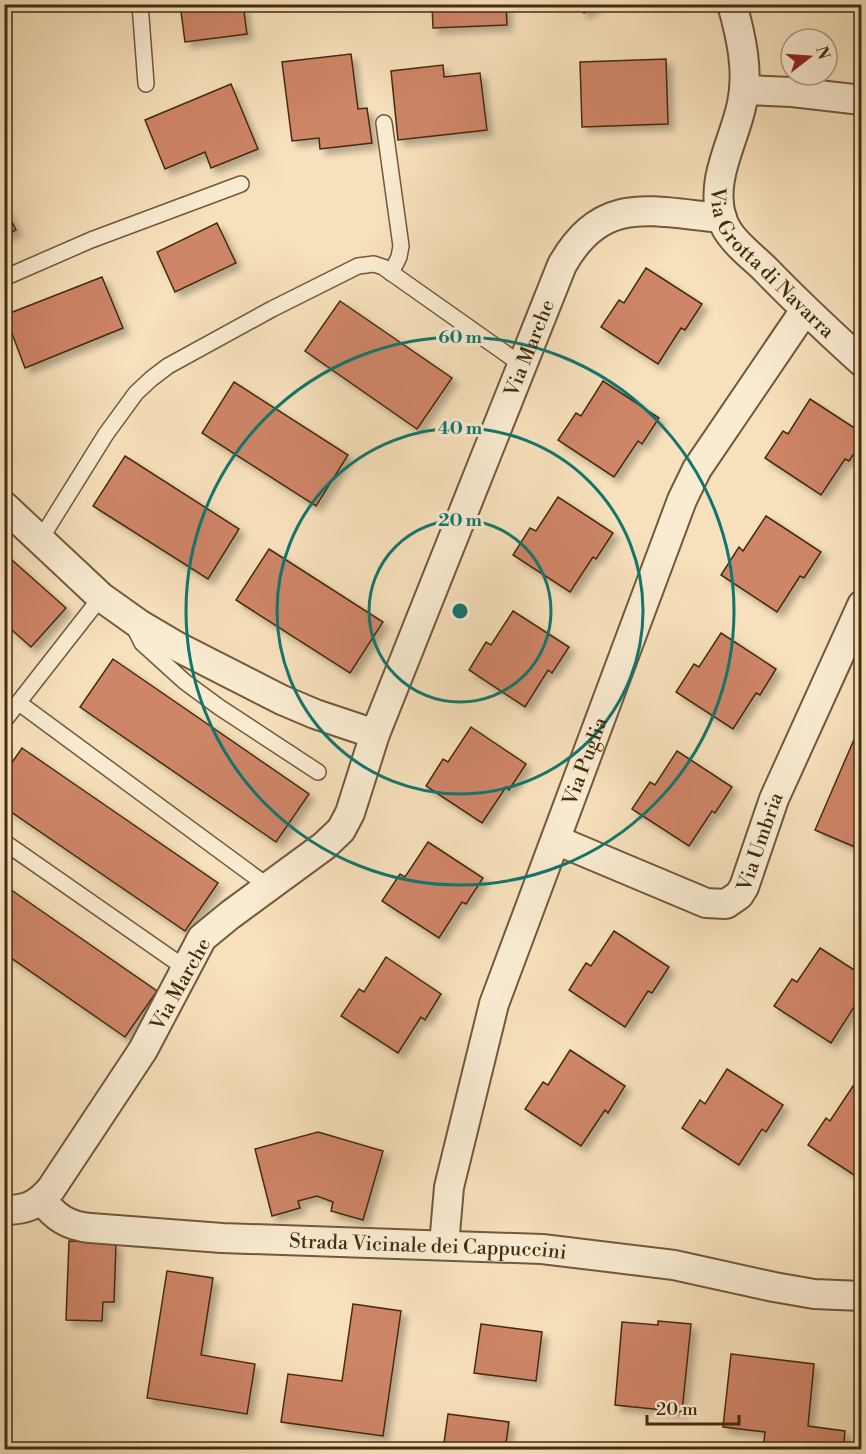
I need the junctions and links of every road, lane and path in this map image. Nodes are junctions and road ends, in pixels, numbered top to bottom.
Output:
1 (140, 4) edge
2 (732, 4) edge
3 (146, 84) dead end
4 (744, 90) junction
5 (861, 100) edge
6 (384, 123) dead end
7 (241, 184) dead end
8 (722, 218) junction
9 (391, 273) junction
10 (4, 278) edge
11 (805, 310) junction
12 (861, 362) edge
13 (522, 365) junction
14 (4, 506) edge
15 (40, 540) junction
16 (101, 597) junction
17 (861, 605) edge
18 (139, 624) junction
19 (19, 702) junction
20 (4, 721) edge
21 (375, 734) junction
22 (318, 772) dead end
23 (556, 840) junction
24 (4, 842) edge
25 (269, 886) junction
26 (185, 968) junction
27 (42, 1200) junction
28 (4, 1210) edge
29 (444, 1245) junction
30 (861, 1296) edge

1 - 3 lane
2 - 4 street, Via Grotta di Navarra
4 - 5 street
4 - 8 street, Via Grotta di Navarra
6 - 9 lane
7 - 10 lane
8 - 11 street, Via Grotta di Navarra
8 - 13 street, Via Marche
9 - 13 lane
9 - 15 lane
11 - 12 street, Via Grotta di Navarra
11 - 23 street, Via Puglia
13 - 21 street, Via Marche
14 - 15 street
15 - 16 street
16 - 18 street
16 - 19 lane
17 - 23 street, Via Umbria
18 - 21 street
18 - 22 lane
19 - 20 lane
19 - 25 lane
21 - 25 street, Via Marche
23 - 29 street, Via Puglia
24 - 26 lane
25 - 26 street, Via Marche
26 - 27 street, Via Marche
27 - 28 street
27 - 29 street, Strada Vicinale dei Cappuccini
29 - 30 street, Strada Vicinale dei Cappuccini

